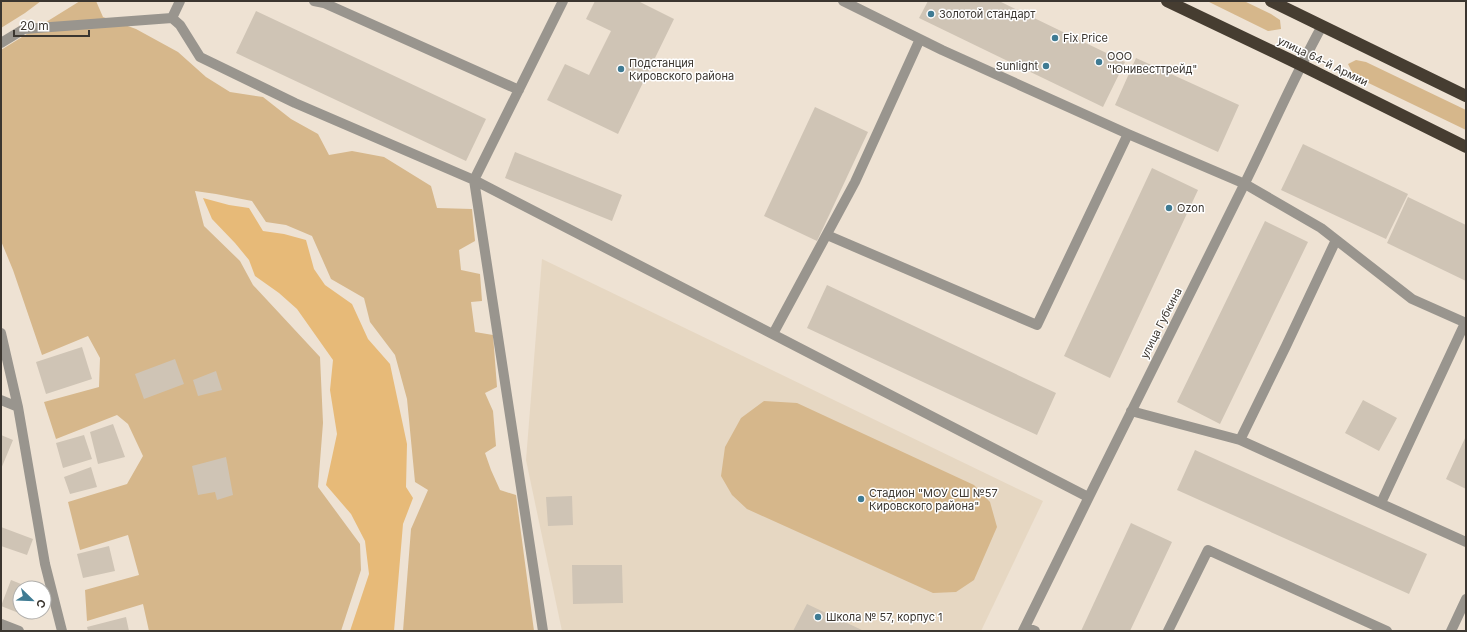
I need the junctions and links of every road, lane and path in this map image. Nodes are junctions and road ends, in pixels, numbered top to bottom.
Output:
1 (180, 1) edge
2 (314, 1) edge
3 (563, 1) edge
4 (843, 1) edge
5 (1167, 1) edge
6 (1271, 1) edge
7 (172, 18) junction
8 (1322, 26) junction
9 (920, 39) junction
10 (1, 43) edge
11 (1300, 65) junction
12 (519, 90) junction
13 (1466, 96) edge
14 (1128, 134) junction
15 (1466, 146) edge
16 (474, 180) junction
17 (1245, 184) junction
18 (827, 235) junction
19 (1336, 240) junction
20 (1465, 323) edge
21 (1, 334) edge
22 (772, 334) junction
23 (1, 400) edge
24 (18, 407) junction
25 (1131, 411) junction
26 (1240, 440) junction
27 (1088, 497) junction
28 (1381, 504) junction
29 (1466, 542) edge
30 (1466, 599) edge
31 (1, 624) edge
32 (1024, 629) edge
33 (19, 631) edge
34 (62, 631) edge
35 (543, 631) edge
36 (1035, 631) edge
37 (1168, 631) edge
38 (1387, 631) edge
39 (1451, 631) edge

1 - 7 street
2 - 12 street
3 - 12 street
4 - 9 street
5 - 11 highway, улица 64-й Армии
6 - 8 highway
7 - 10 street
7 - 16 street
8 - 11 street, улица Губкина
8 - 13 highway
9 - 14 street
9 - 18 street
11 - 15 highway, улица 64-й Армии
11 - 17 street, улица Губкина
12 - 16 street
14 - 17 street
14 - 18 street
16 - 22 street
16 - 35 street
17 - 19 street
17 - 25 street, улица Губкина
18 - 22 street
19 - 20 street
19 - 26 street
20 - 28 street
21 - 24 street
22 - 27 street
23 - 24 street
24 - 34 street
25 - 26 street
25 - 27 street, улица Губкина
26 - 28 street
27 - 32 street, улица Губкина
28 - 29 street
30 - 39 street
31 - 33 street
32 - 36 street
37 - 38 street

